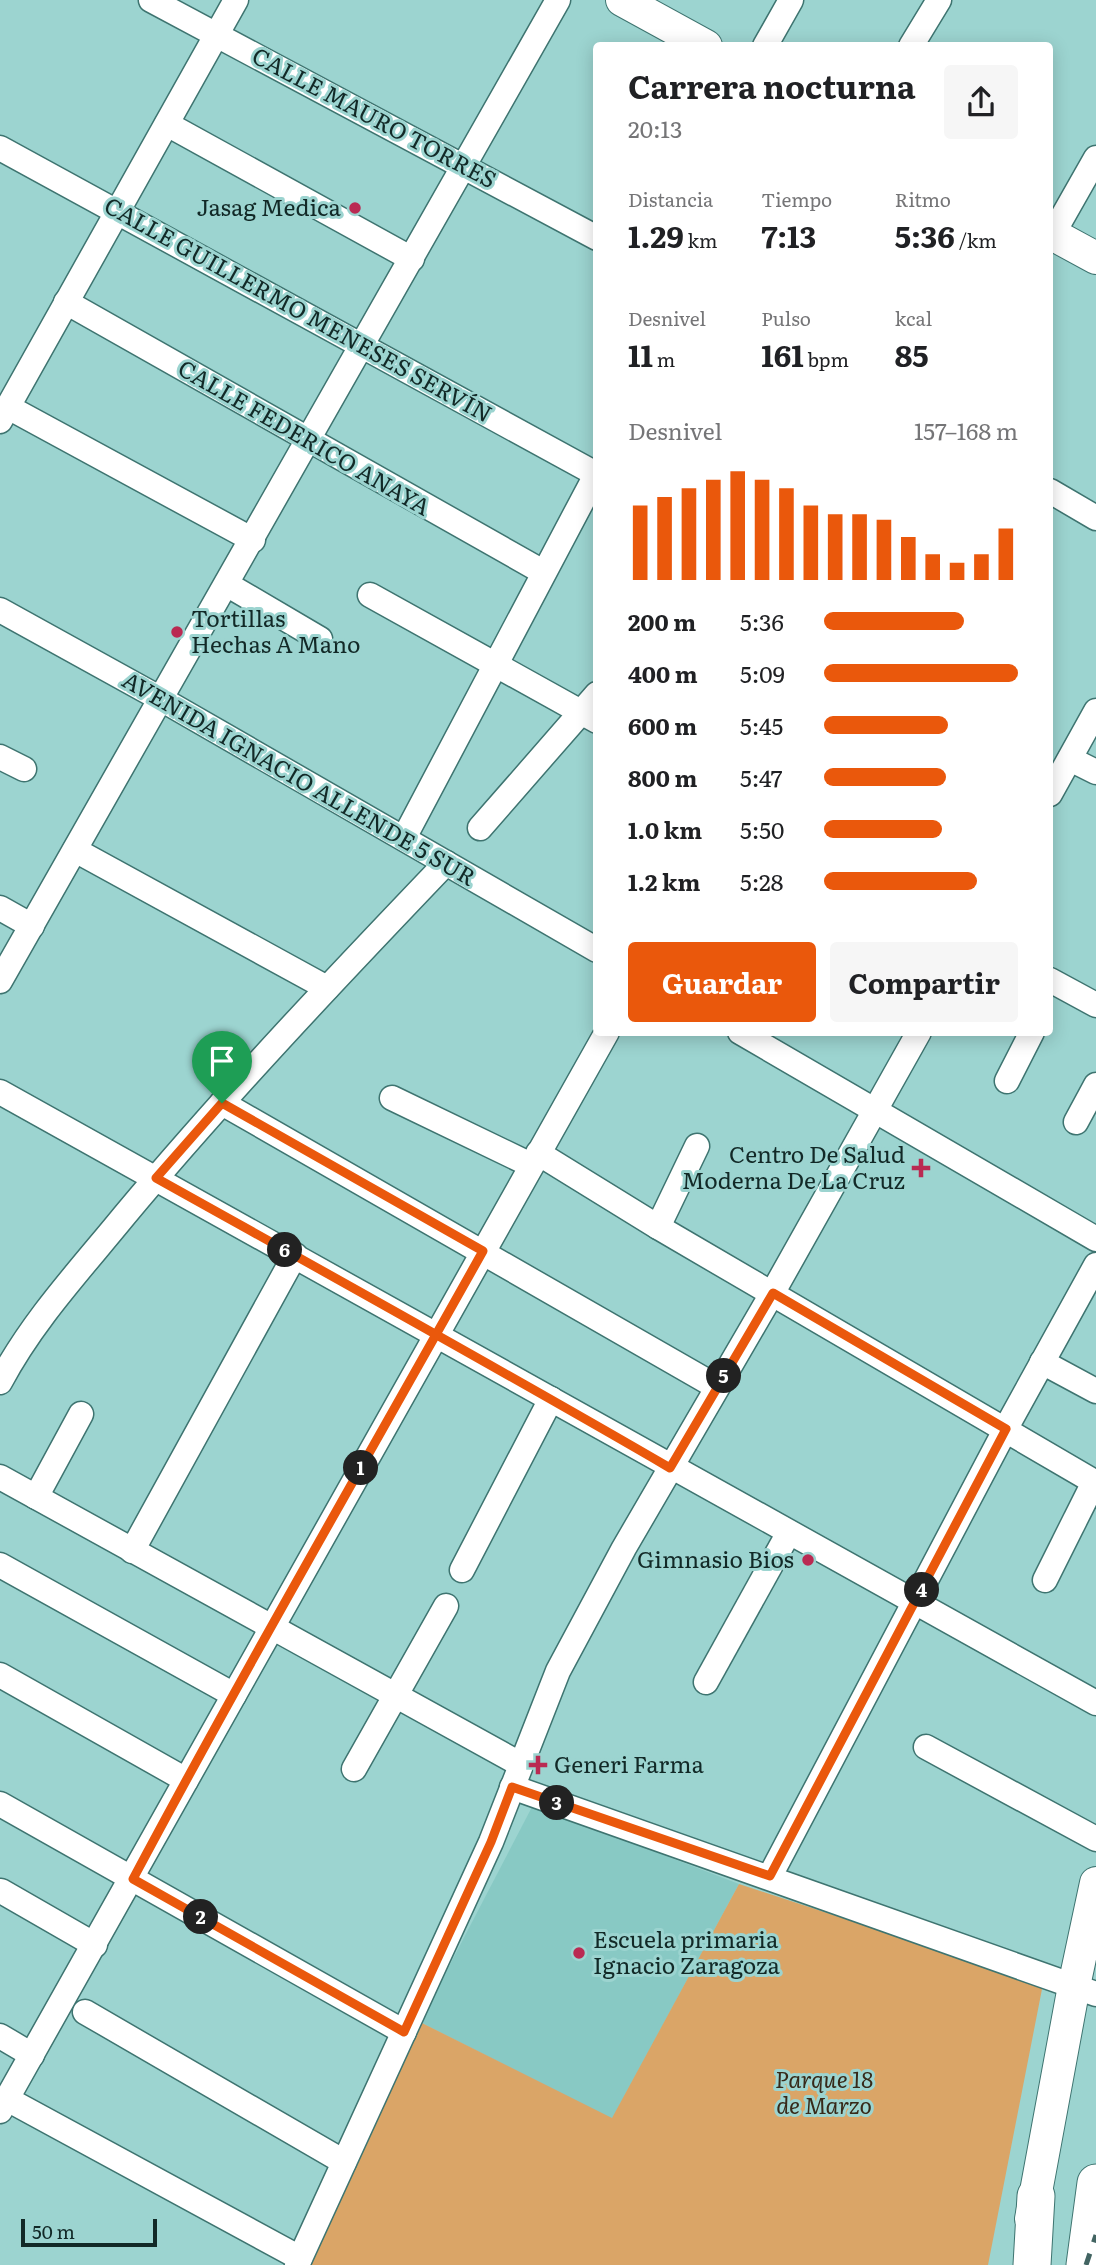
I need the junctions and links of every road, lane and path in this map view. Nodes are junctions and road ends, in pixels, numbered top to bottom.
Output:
1 (151, 0) edge
2 (236, 0) edge
3 (558, 0) edge
4 (622, 0) edge
5 (791, 0) edge
6 (939, 0) edge
7 (217, 34) junction
8 (699, 42) edge
9 (767, 42) edge
10 (913, 42) edge
11 (167, 124) junction
12 (0, 148) edge
13 (1096, 158) edge
14 (464, 167) junction
15 (118, 211) junction
16 (1053, 233) edge
17 (593, 236) edge
18 (1053, 237) edge
19 (1096, 258) edge
20 (412, 259) junction
21 (66, 302) junction
22 (363, 345) junction
23 (7, 398) edge
24 (308, 441) junction
25 (593, 471) edge
26 (593, 479) edge
27 (1053, 493) edge
28 (1096, 518) edge
29 (253, 540) junction
30 (543, 572) junction
31 (228, 585) junction
32 (370, 595) dead end
33 (0, 610) edge
34 (320, 639) dead end
35 (494, 665) junction
36 (162, 699) junction
37 (592, 709) edge
38 (1096, 712) edge
39 (0, 757) edge
40 (1070, 759) junction
41 (24, 769) dead end
42 (1096, 772) edge
43 (1053, 789) edge
44 (480, 828) dead end
45 (404, 838) junction
46 (75, 850) junction
47 (446, 863) junction
48 (0, 908) edge
49 (32, 926) junction
50 (593, 948) edge
51 (0, 981) edge
52 (327, 988) junction
53 (1053, 988) edge
54 (1096, 1005) edge
55 (605, 1036) edge
56 (747, 1036) edge
57 (917, 1036) edge
58 (1030, 1036) edge
59 (1007, 1081) dead end
60 (1096, 1085) edge
61 (0, 1092) edge
62 (392, 1098) dead end
63 (222, 1103) junction
64 (875, 1111) junction
65 (1076, 1122) dead end
66 (697, 1146) dead end
67 (535, 1159) junction
68 (156, 1178) junction
69 (657, 1227) junction
70 (1096, 1239) edge
71 (483, 1251) junction
72 (295, 1255) junction
73 (1096, 1265) edge
74 (773, 1293) junction
75 (436, 1334) junction
76 (1042, 1362) junction
77 (0, 1382) edge
78 (717, 1387) junction
79 (1096, 1391) edge
80 (551, 1399) junction
81 (81, 1414) dead end
82 (1006, 1429) junction
83 (670, 1468) junction
84 (0, 1477) edge
85 (1095, 1482) edge
86 (36, 1497) junction
87 (788, 1534) junction
88 (132, 1551) junction
89 (0, 1565) edge
90 (462, 1570) dead end
91 (1045, 1580) dead end
92 (915, 1604) junction
93 (446, 1606) dead end
94 (271, 1628) junction
95 (0, 1675) edge
96 (706, 1682) dead end
97 (234, 1695) junction
98 (396, 1696) junction
99 (1096, 1703) edge
100 (926, 1747) dead end
101 (354, 1769) dead end
102 (516, 1776) junction
103 (186, 1780) junction
104 (0, 1804) edge
105 (1096, 1839) edge
106 (770, 1876) junction
107 (133, 1879) junction
108 (1096, 1883) edge
109 (1, 1891) edge
110 (94, 1945) junction
111 (1085, 1990) edge
112 (85, 2012) dead end
113 (404, 2032) junction
114 (0, 2036) edge
115 (32, 2055) junction
116 (4, 2105) edge
117 (344, 2162) junction
118 (1096, 2183) edge
119 (1036, 2196) junction
120 (299, 2261) edge
121 (1022, 2265) edge
122 (1032, 2265) edge
123 (1085, 2265) edge

1 - 7 street, CALLE MAURO TORRES
2 - 7 street
3 - 14 street
4 - 8 main road
5 - 9 street
6 - 10 street
7 - 11 street
7 - 14 street, CALLE MAURO TORRES
11 - 15 street
11 - 20 street
12 - 15 street, CALLE GUILLERMO MENESES SERVÍN
13 - 16 street
14 - 17 street, CALLE MAURO TORRES
14 - 20 street
15 - 21 street
15 - 22 street, CALLE GUILLERMO MENESES SERVÍN
18 - 19 main road
20 - 22 street
21 - 23 street
21 - 24 street, CALLE FEDERICO ANAYA
22 - 24 street
22 - 25 street, CALLE GUILLERMO MENESES SERVÍN
23 - 29 street
24 - 29 street
24 - 30 street, CALLE FEDERICO ANAYA
26 - 30 street
27 - 28 street
29 - 31 street
30 - 35 street
31 - 34 street
31 - 36 street
32 - 35 street
33 - 36 street, AVENIDA IGNACIO ALLENDE 5 SUR
35 - 37 street
35 - 45 street
36 - 45 street, AVENIDA IGNACIO ALLENDE 5 SUR
36 - 46 street
37 - 44 street
38 - 40 street
39 - 41 street
40 - 42 street
40 - 43 street
45 - 47 street, AVENIDA IGNACIO ALLENDE 5 SUR
46 - 49 street
46 - 52 street
47 - 50 street, AVENIDA IGNACIO ALLENDE 5 SUR
47 - 52 street
48 - 49 street
49 - 51 street
52 - 63 street
53 - 54 street
55 - 67 street
56 - 64 street
57 - 64 street
58 - 59 street
60 - 65 street
61 - 68 street
62 - 67 street
63 - 68 street
63 - 71 street
64 - 70 street
64 - 74 street
66 - 69 street
67 - 69 street
67 - 71 street
68 - 72 street
68 - 77 street
69 - 74 street
71 - 75 street
71 - 78 street
72 - 75 street
72 - 88 street
73 - 76 street
74 - 78 street
74 - 82 street
75 - 80 street
75 - 94 street
76 - 79 street
76 - 82 street
78 - 83 street
80 - 83 street
80 - 90 street
81 - 86 street
82 - 85 street
82 - 92 street
83 - 87 street
83 - 102 street
84 - 86 street
85 - 91 street
86 - 88 street
87 - 92 street
87 - 96 street
88 - 94 street
89 - 97 street
92 - 99 street
92 - 106 street
93 - 98 street
94 - 97 street
94 - 98 street
95 - 103 street
97 - 103 street
98 - 101 street
98 - 102 street
100 - 105 street
102 - 106 street
102 - 113 street
103 - 107 street
104 - 107 street
106 - 111 street
107 - 110 street
107 - 113 street
108 - 111 main road
109 - 110 street
110 - 115 street
111 - 119 main road
112 - 117 street
113 - 117 street
114 - 115 street
115 - 116 street
116 - 120 street
117 - 120 street
118 - 123 highway
119 - 121 main road
119 - 122 highway

